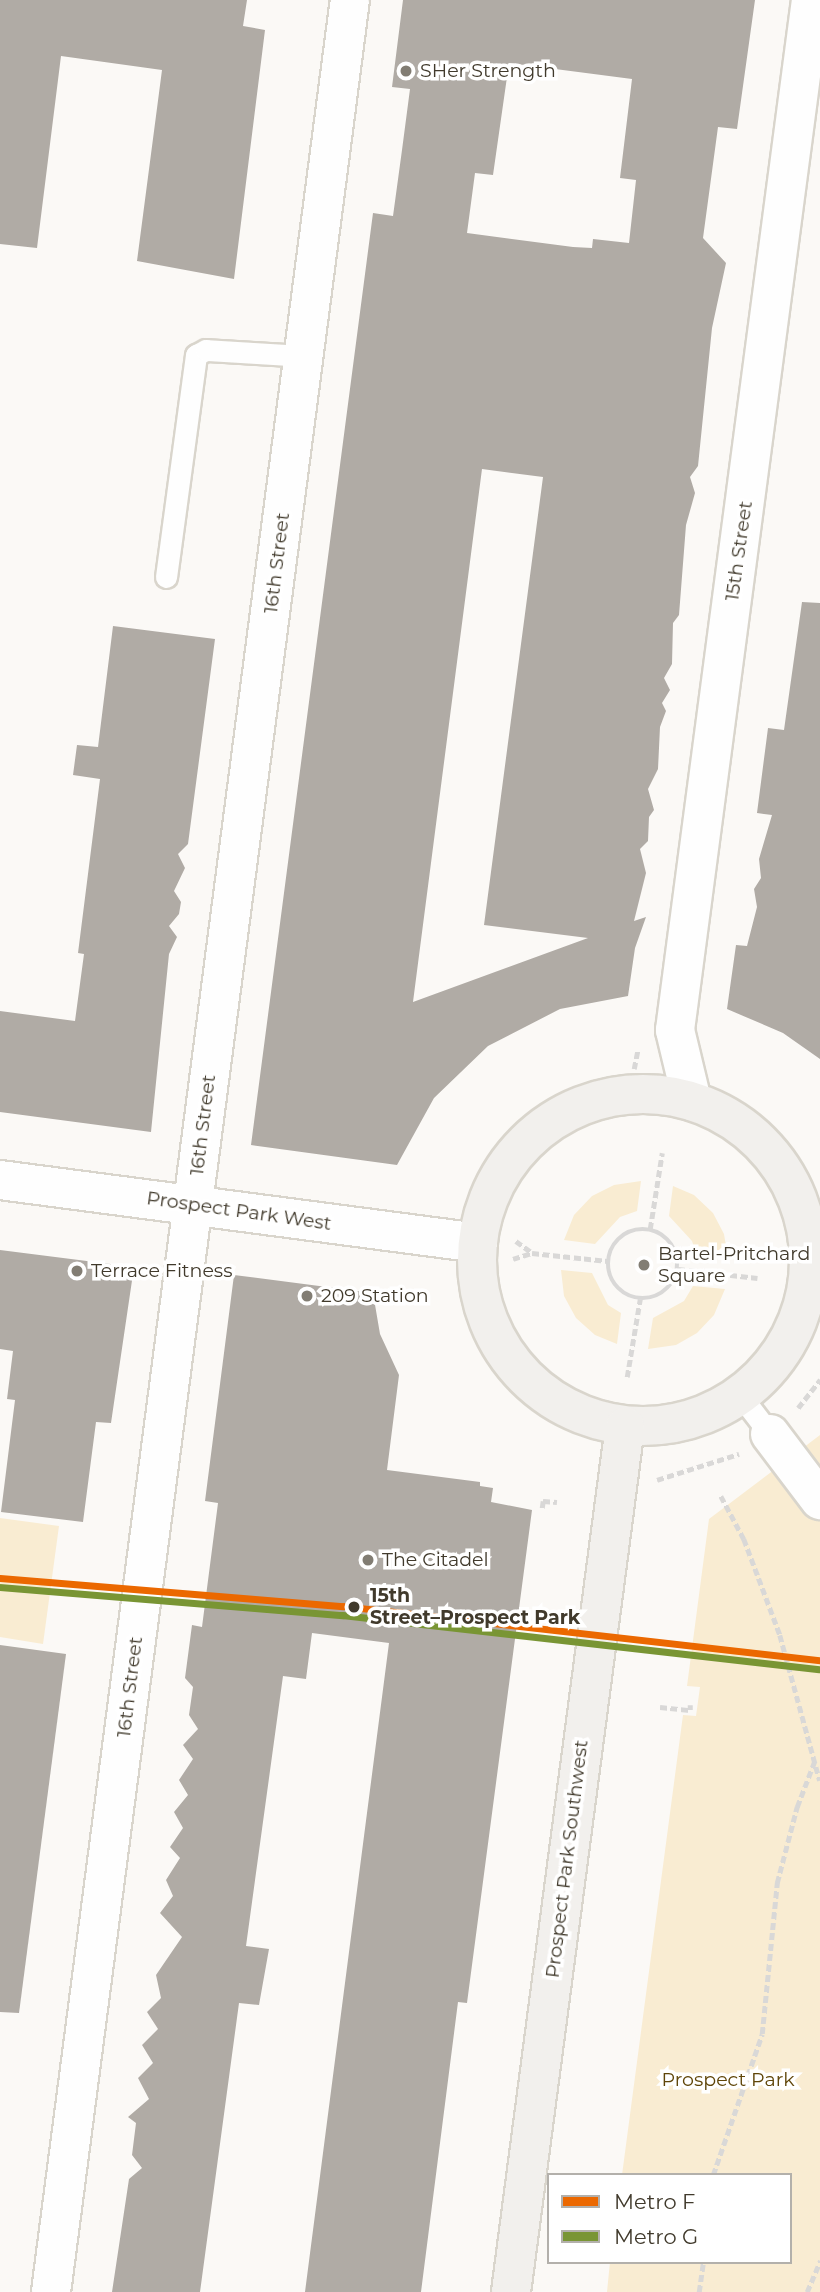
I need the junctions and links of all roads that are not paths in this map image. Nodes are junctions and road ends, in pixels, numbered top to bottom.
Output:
1 (350, 0) edge
2 (811, 0) edge
3 (303, 356) junction
4 (166, 577) dead end
5 (692, 1101) junction
6 (0, 1180) edge
7 (193, 1206) junction
8 (496, 1242) junction
9 (815, 1264) edge
10 (740, 1395) junction
11 (625, 1426) junction
12 (770, 1434) joint
13 (820, 1500) edge
14 (51, 2292) edge
15 (511, 2292) edge

1 - 3 street, 16th Street
2 - 5 street, 15th Street
3 - 4 lane
3 - 7 street, 16th Street
5 - 8 street
5 - 9 street
6 - 7 street, Prospect Park West
7 - 8 street, Prospect Park West
7 - 14 street, 16th Street
8 - 11 street
9 - 10 street
10 - 11 street
10 - 12 lane
11 - 15 street, Prospect Park Southwest
12 - 13 street

